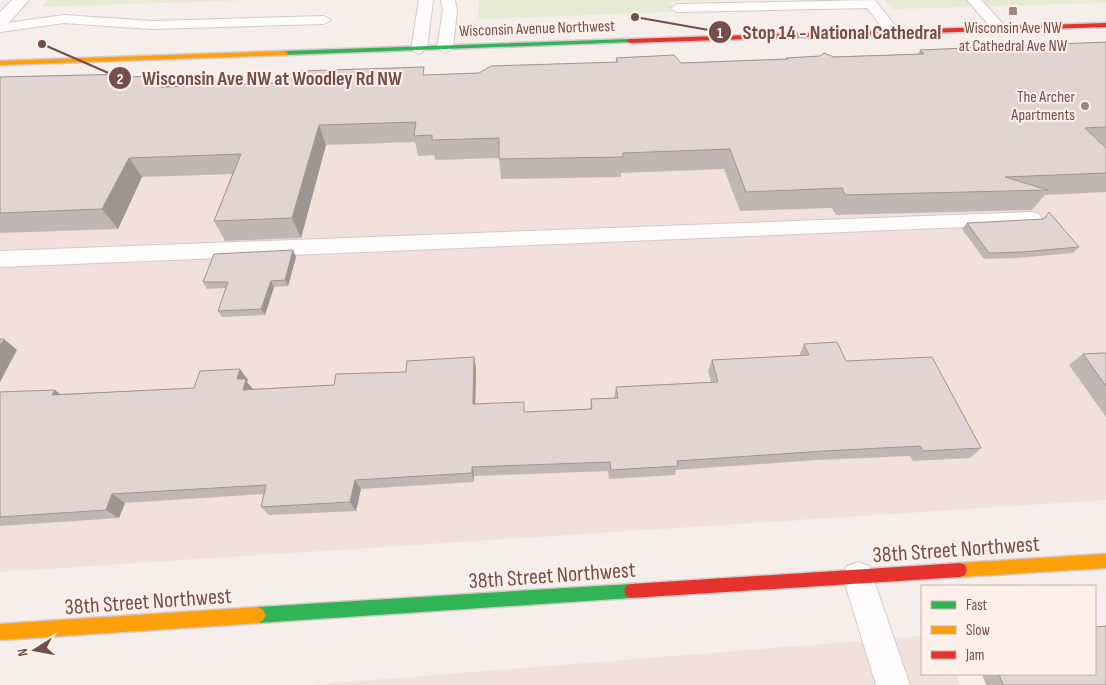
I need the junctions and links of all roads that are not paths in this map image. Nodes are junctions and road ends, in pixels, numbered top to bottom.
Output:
1 (21, 0) edge
2 (426, 0) edge
3 (448, 0) edge
4 (974, 0) edge
5 (869, 2) edge
6 (677, 8) dead end
7 (324, 20) dead end
8 (0, 22) edge
9 (1106, 26) edge
10 (0, 28) edge
11 (1000, 29) junction
12 (894, 33) junction
13 (445, 48) junction
14 (419, 49) junction
15 (0, 63) edge
16 (1032, 218) edge
17 (0, 259) edge
18 (1106, 560) edge
19 (858, 577) junction
20 (0, 632) edge
21 (894, 685) edge

1 - 8 street
2 - 14 lane
3 - 13 lane
4 - 11 lane
5 - 6 lane
5 - 12 lane
7 - 10 lane
9 - 11 main road, Wisconsin Avenue Northwest
11 - 12 main road, Wisconsin Avenue Northwest
12 - 13 main road, Wisconsin Avenue Northwest
13 - 14 main road, Wisconsin Avenue Northwest
14 - 15 main road, Wisconsin Avenue Northwest
16 - 17 lane
18 - 19 main road, 38th Street Northwest
19 - 20 main road, 38th Street Northwest
19 - 21 lane

